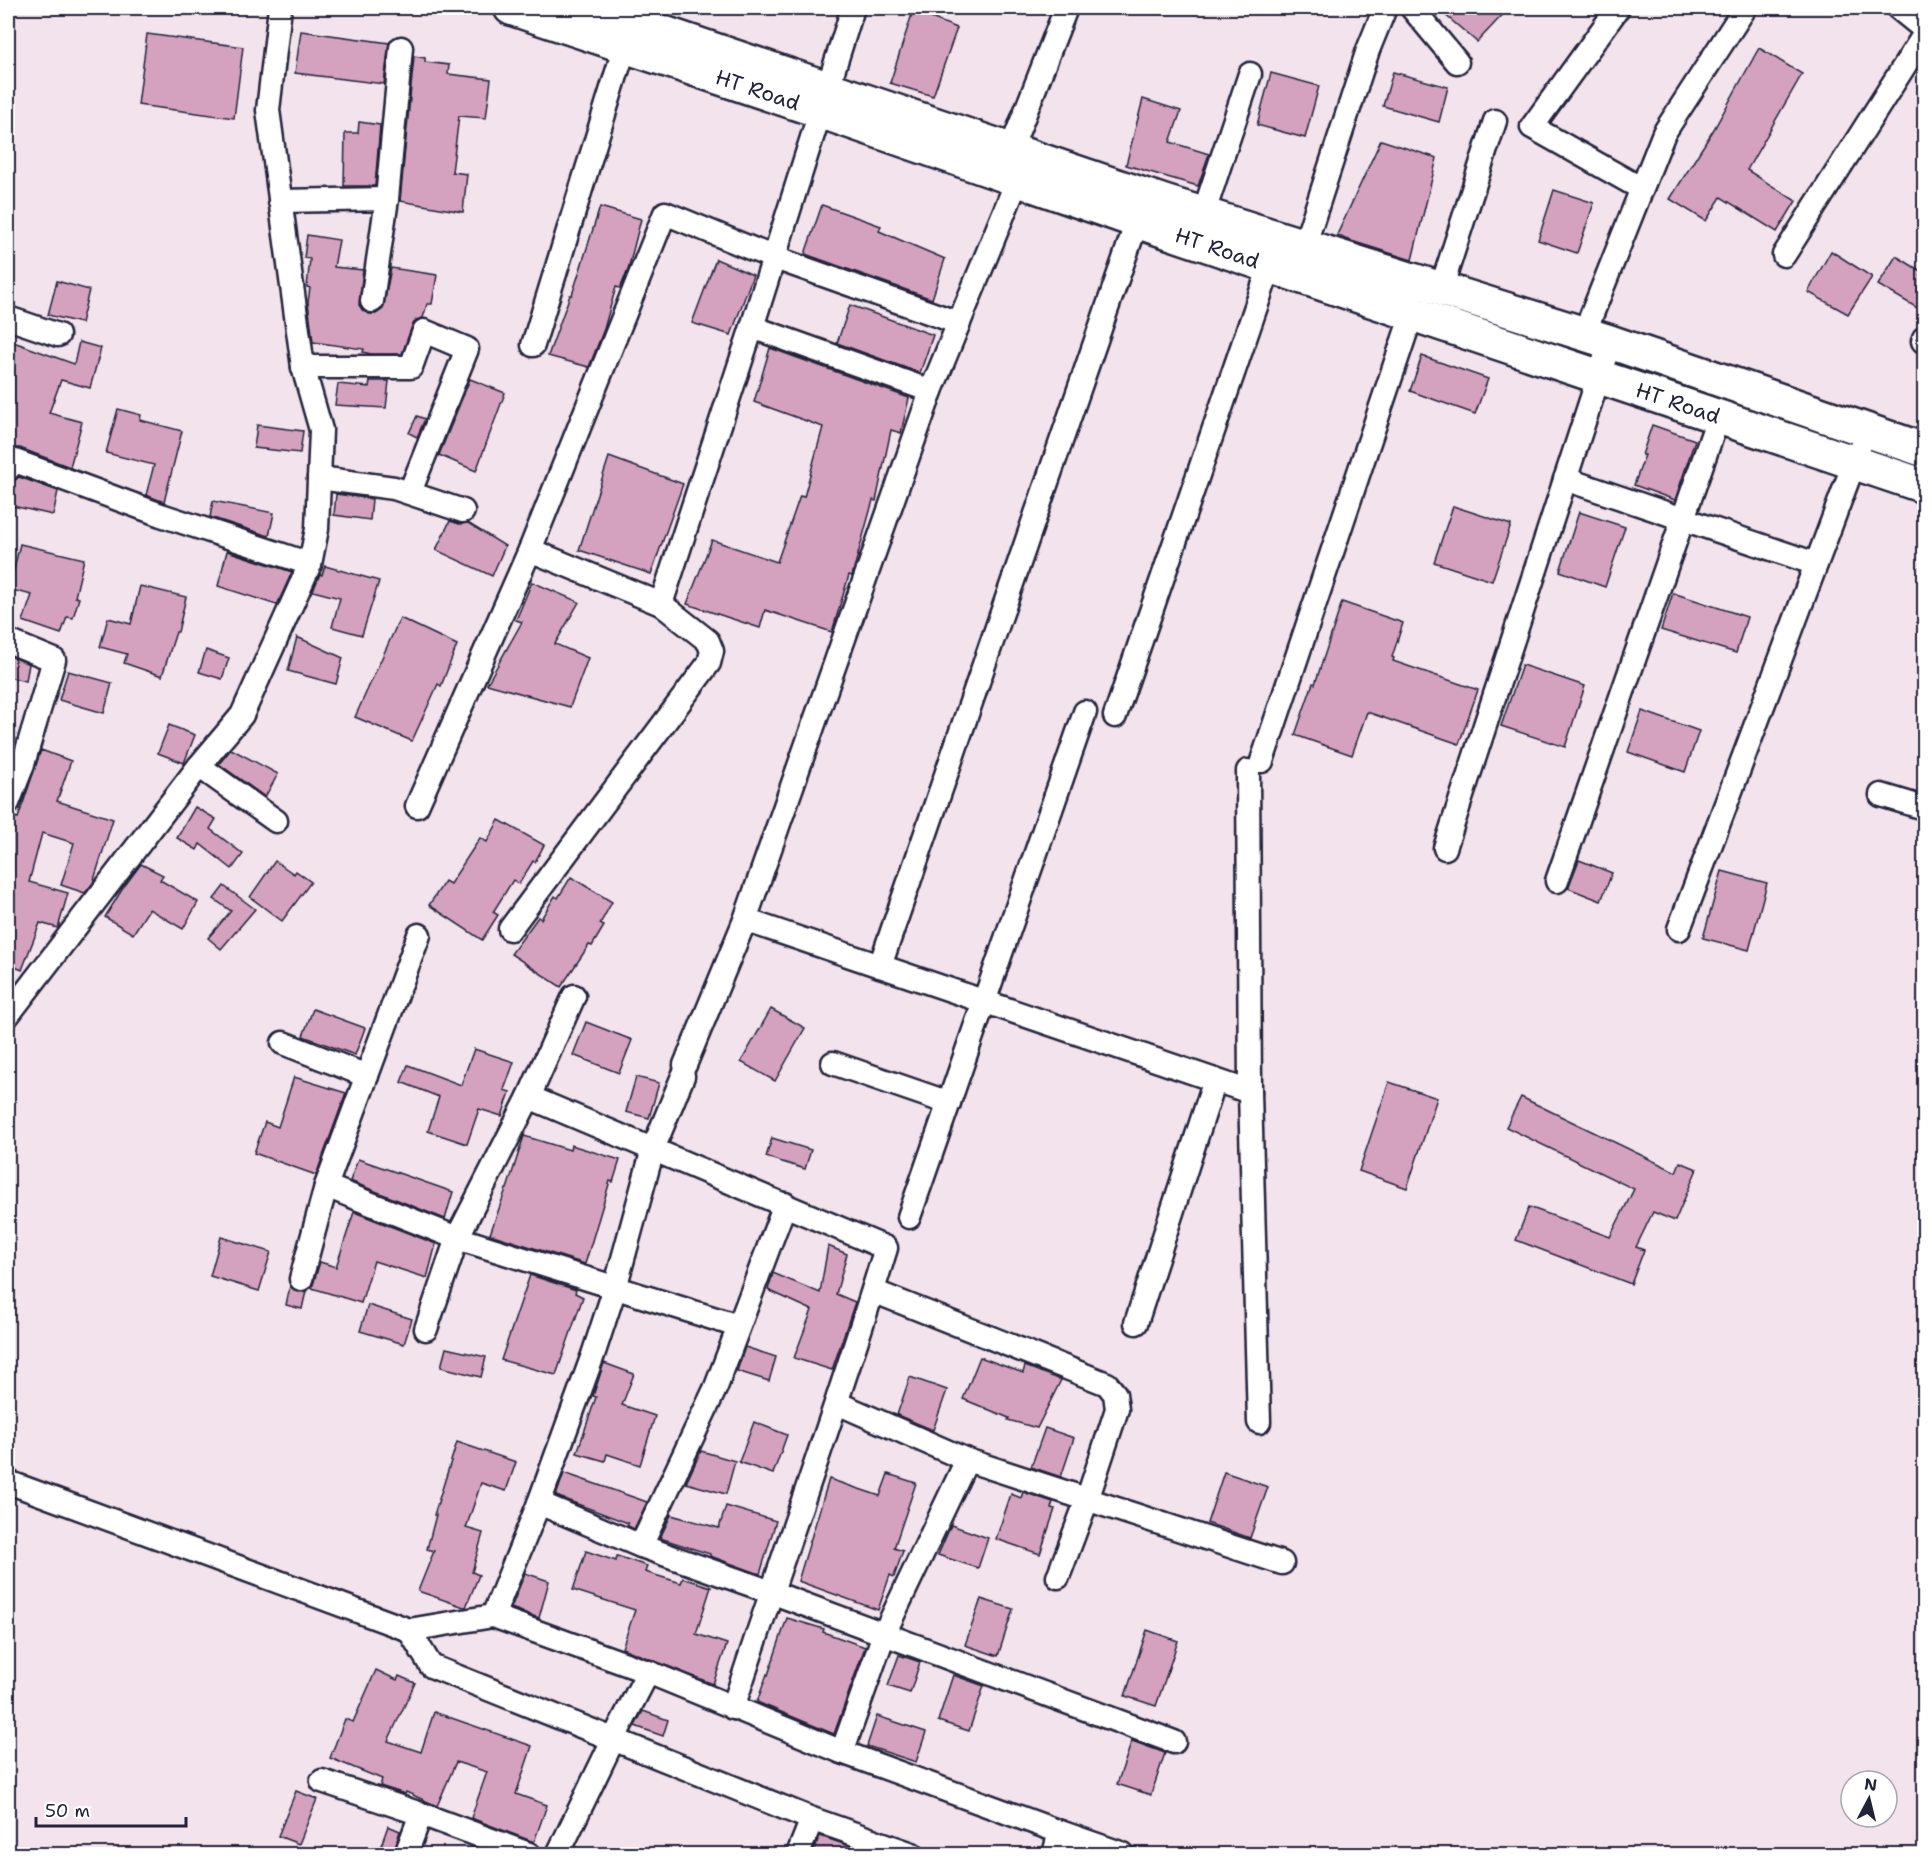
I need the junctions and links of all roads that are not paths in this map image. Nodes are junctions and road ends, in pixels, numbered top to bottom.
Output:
1 (280, 8) edge
2 (517, 8) edge
3 (591, 8) edge
4 (853, 8) edge
5 (1066, 8) edge
6 (1385, 8) edge
7 (1412, 8) edge
8 (1618, 8) edge
9 (1745, 8) edge
10 (1898, 8) edge
11 (1924, 29) edge
12 (1924, 35) edge
13 (626, 46) junction
14 (401, 48) dead end
15 (1457, 62) dead end
16 (1250, 74) dead end
17 (824, 99) junction
18 (1495, 121) dead end
19 (1011, 149) junction
20 (1017, 181) junction
21 (1642, 189) junction
22 (387, 199) junction
23 (280, 201) junction
24 (1141, 208) junction
25 (1199, 227) junction
26 (1784, 255) dead end
27 (772, 257) junction
28 (1290, 262) junction
29 (1441, 290) junction
30 (372, 301) dead end
31 (1412, 314) junction
32 (8, 318) edge
33 (959, 323) junction
34 (752, 327) junction
35 (58, 335) dead end
36 (1597, 338) junction
37 (533, 345) dead end
38 (303, 367) junction
39 (1598, 377) junction
40 (931, 391) junction
41 (1718, 418) junction
42 (1868, 430) junction
43 (1924, 450) edge
44 (1854, 461) junction
45 (8, 469) edge
46 (320, 478) junction
47 (1565, 479) junction
48 (1924, 486) edge
49 (410, 492) junction
50 (464, 511) dead end
51 (1683, 519) junction
52 (530, 550) junction
53 (310, 564) junction
54 (1816, 564) junction
55 (661, 604) junction
56 (8, 641) edge
57 (1085, 712) dead end
58 (1115, 716) dead end
59 (199, 766) junction
60 (1881, 795) dead end
61 (8, 803) edge
62 (417, 806) dead end
63 (1924, 808) edge
64 (276, 821) dead end
65 (1445, 848) dead end
66 (1557, 881) dead end
67 (745, 920) junction
68 (510, 929) dead end
69 (1679, 929) dead end
70 (419, 935) dead end
71 (880, 966) junction
72 (574, 996) dead end
73 (985, 1002) junction
74 (8, 1015) edge
75 (282, 1043) dead end
76 (833, 1064) dead end
77 (367, 1076) junction
78 (1215, 1080) junction
79 (1250, 1092) junction
80 (529, 1098) junction
81 (949, 1103) junction
82 (653, 1149) junction
83 (326, 1186) junction
84 (786, 1204) junction
85 (909, 1217) dead end
86 (457, 1238) junction
87 (301, 1279) dead end
88 (615, 1288) junction
89 (873, 1291) junction
90 (1136, 1323) dead end
91 (738, 1326) junction
92 (426, 1329) dead end
93 (837, 1403) junction
94 (1259, 1422) dead end
95 (967, 1460) junction
96 (8, 1482) edge
97 (1087, 1500) junction
98 (539, 1503) junction
99 (641, 1546) junction
100 (1282, 1563) dead end
101 (1058, 1577) dead end
102 (771, 1592) junction
103 (493, 1616) junction
104 (409, 1630) junction
105 (884, 1634) junction
106 (648, 1672) junction
107 (733, 1708) junction
108 (613, 1740) junction
109 (1174, 1742) dead end
110 (842, 1752) junction
111 (322, 1781) dead end
112 (421, 1814) junction
113 (812, 1819) junction
114 (1060, 1832) junction
115 (406, 1854) edge
116 (529, 1854) edge
117 (558, 1854) edge
118 (798, 1854) edge
119 (912, 1854) edge
120 (1054, 1854) edge
121 (1123, 1854) edge

1 - 23 street
2 - 13 street, HT Road
3 - 17 street, HT Road
4 - 17 street
5 - 19 street
6 - 28 street
7 - 15 street
8 - 21 street
9 - 21 street
10 - 11 street
12 - 26 street
13 - 17 street, HT Road
13 - 37 street
14 - 22 street
16 - 25 street
17 - 19 street, HT Road
17 - 20 street, HT Road
17 - 27 street
18 - 29 street
19 - 20 street
19 - 24 street, HT Road
20 - 24 street, HT Road
20 - 33 street
21 - 36 street
22 - 23 street
22 - 30 street
23 - 38 street
24 - 25 street, HT Road
24 - 71 street
25 - 28 street, HT Road
27 - 33 street
27 - 34 street
27 - 52 street
28 - 29 street, HT Road
28 - 31 street, HT Road
28 - 58 street
29 - 36 street, HT Road
31 - 39 street, HT Road
31 - 79 street
32 - 35 street
33 - 40 street
34 - 40 street
34 - 55 street
36 - 39 street
36 - 42 street, HT Road
38 - 46 street
38 - 49 street
39 - 41 street, HT Road
39 - 47 street
40 - 67 street
41 - 44 street, HT Road
41 - 51 street
42 - 43 street, HT Road
42 - 44 street
44 - 48 street, HT Road
44 - 54 street
45 - 53 street
46 - 49 street
46 - 53 street
47 - 51 street
47 - 65 street
49 - 50 street
51 - 54 street
51 - 66 street
52 - 55 street
52 - 62 street
53 - 59 street
54 - 69 street
55 - 68 street
56 - 61 street
57 - 73 street
59 - 64 street
59 - 74 street
60 - 63 street
67 - 71 street
67 - 82 street
70 - 77 street
71 - 73 street
72 - 80 street
73 - 78 street
73 - 81 street
75 - 77 street
76 - 81 street
77 - 83 street
78 - 79 street
78 - 90 street
79 - 94 street
80 - 82 street
80 - 86 street
81 - 85 street
82 - 84 street
82 - 88 street
83 - 86 street
83 - 87 street
84 - 89 street
84 - 91 street
86 - 88 street
86 - 92 street
88 - 91 street
88 - 98 street
89 - 93 street
89 - 97 street
91 - 99 street
93 - 95 street
93 - 102 street
95 - 97 street
95 - 105 street
96 - 104 street
97 - 100 street
97 - 101 street
98 - 99 street
98 - 103 street
99 - 102 street
102 - 105 street
102 - 107 street
103 - 104 street
103 - 106 street
104 - 108 street
105 - 109 street
105 - 110 street
106 - 107 street
106 - 108 street
107 - 110 street
108 - 113 street
108 - 117 street
110 - 114 street
111 - 112 street
112 - 115 street
112 - 116 street
113 - 118 street
113 - 119 street
114 - 120 street
114 - 121 street

